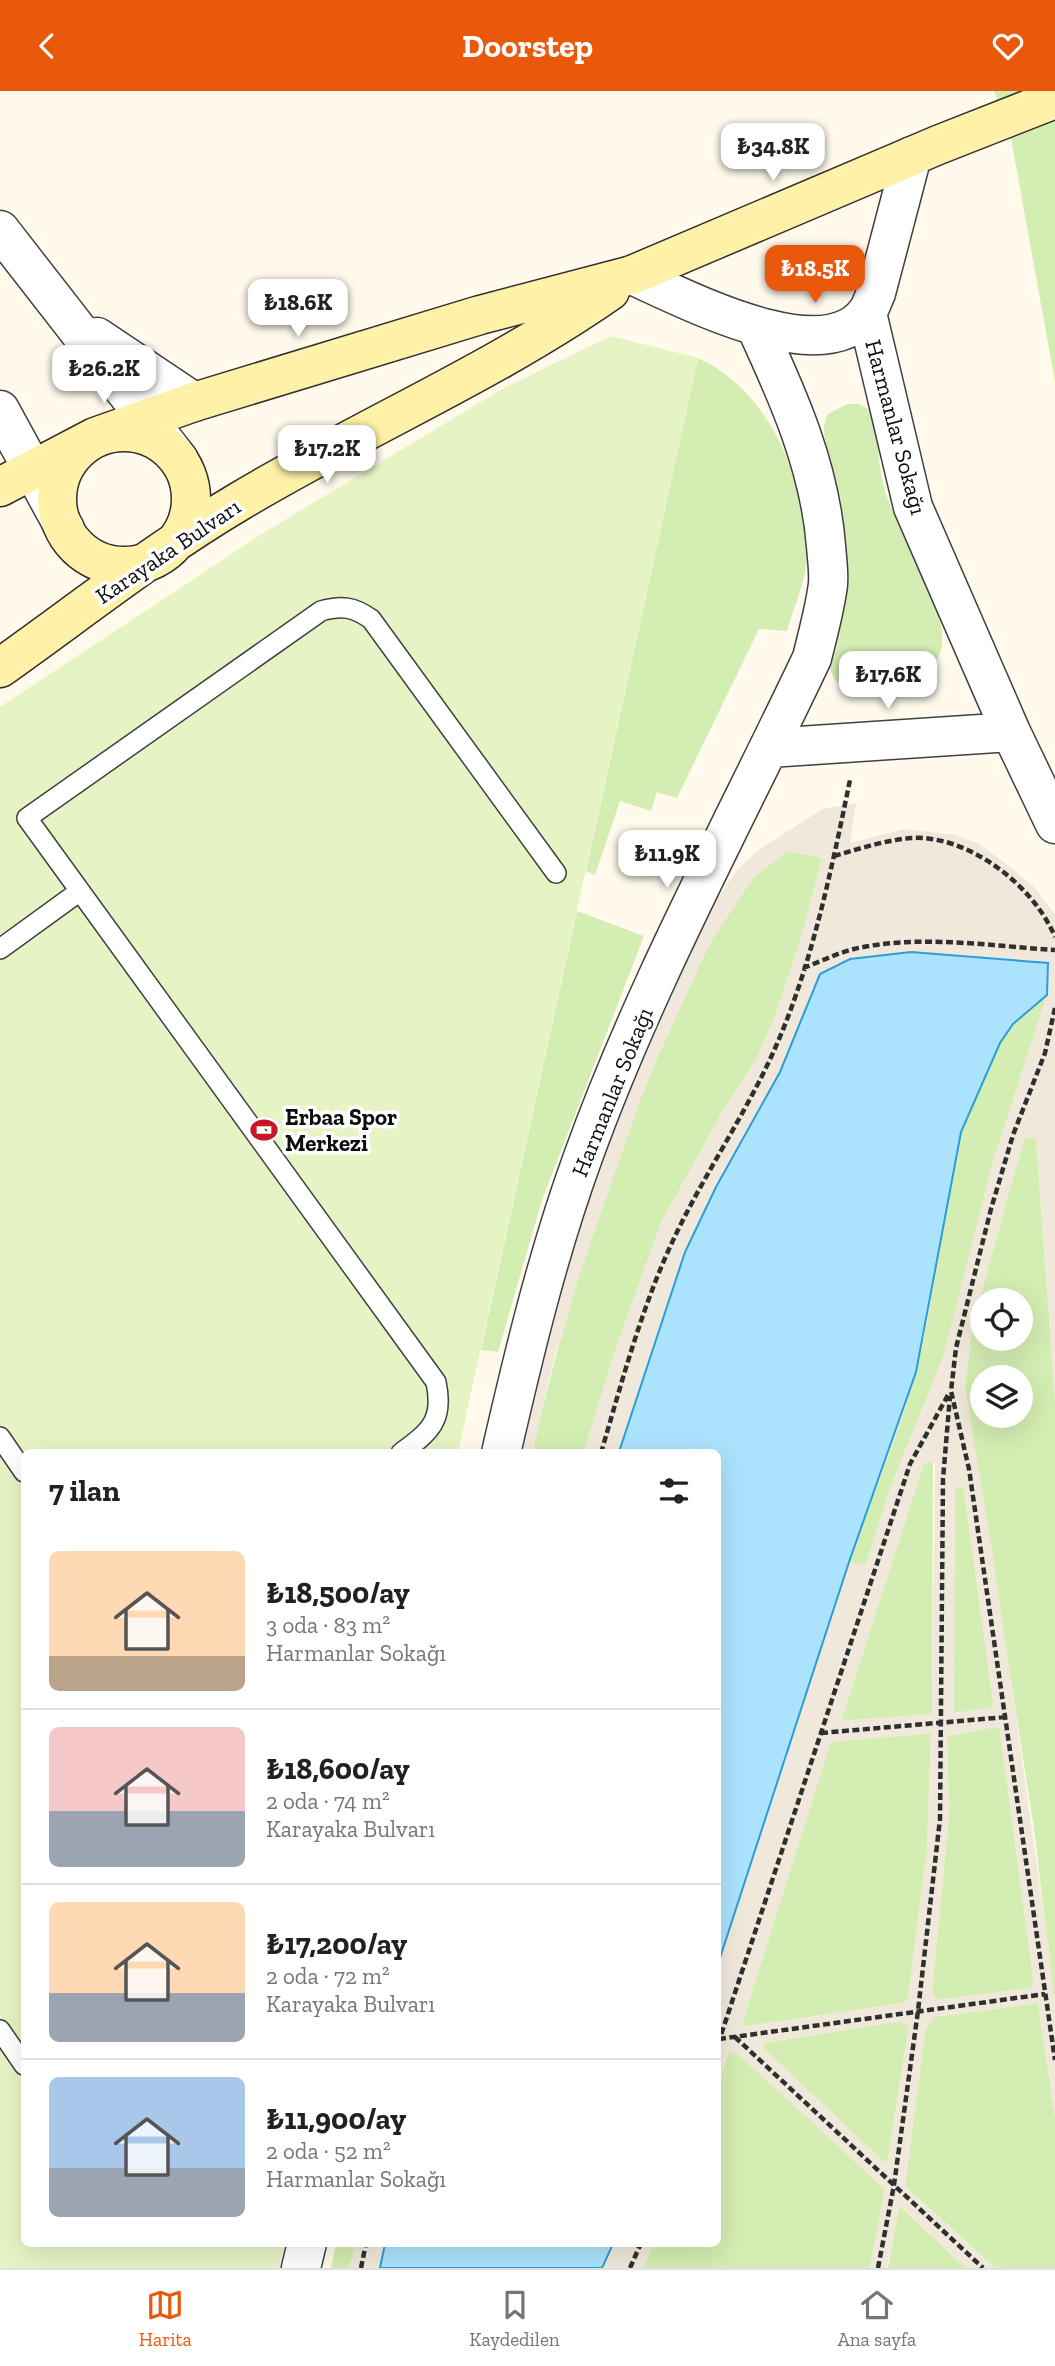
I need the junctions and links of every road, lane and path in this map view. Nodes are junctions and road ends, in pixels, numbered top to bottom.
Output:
1 (1055, 99) edge
2 (925, 150) junction
3 (0, 230) edge
4 (632, 275) junction
5 (867, 313) junction
6 (71, 319) junction
7 (756, 327) junction
8 (194, 402) junction
9 (0, 410) edge
10 (146, 419) junction
11 (95, 437) junction
12 (178, 460) junction
13 (34, 468) junction
14 (0, 488) edge
15 (65, 529) junction
16 (159, 556) junction
17 (0, 668) edge
18 (1011, 732) junction
19 (857, 743) junction
20 (769, 748) junction
21 (1055, 824) edge
22 (834, 856) junction
23 (556, 873) dead end
24 (80, 891) junction
25 (1055, 937) edge
26 (0, 949) edge
27 (1055, 950) edge
28 (803, 968) junction
29 (1055, 1008) edge
30 (951, 1391) junction
31 (0, 1437) edge
32 (406, 1449) edge
33 (502, 1449) edge
34 (602, 1449) edge
35 (21, 1468) edge
36 (1006, 1717) junction
37 (940, 1723) junction
38 (821, 1733) junction
39 (1045, 1994) junction
40 (918, 2011) junction
41 (0, 2030) edge
42 (721, 2033) edge
43 (735, 2037) junction
44 (721, 2041) edge
45 (21, 2060) edge
46 (1055, 2060) edge
47 (894, 2185) junction
48 (306, 2247) edge
49 (365, 2247) edge
50 (638, 2247) edge
51 (301, 2268) edge
52 (361, 2268) edge
53 (630, 2268) edge
54 (878, 2268) edge
55 (983, 2268) edge

1 - 2 main road, Karayaka Bulvarı
2 - 4 main road, Karayaka Bulvarı
2 - 5 street, Harmanlar Sokağı
3 - 6 street
4 - 7 street, Harmanlar Sokağı
4 - 8 main road, Karayaka Bulvarı
4 - 16 main road, Karayaka Bulvarı
5 - 7 street, Harmanlar Sokağı
5 - 18 street, Harmanlar Sokağı
6 - 8 street
6 - 10 street
7 - 20 street, Harmanlar Sokağı
8 - 10 main road, Karayaka Bulvarı
9 - 13 street
10 - 11 main road, Karayaka Bulvarı
10 - 12 street
11 - 12 main road
11 - 13 main road, Karayaka Bulvarı
11 - 15 main road
12 - 16 main road
13 - 14 main road, Karayaka Bulvarı
13 - 15 street
15 - 16 main road
16 - 17 main road, Karayaka Bulvarı
18 - 19 street
18 - 21 street, Harmanlar Sokağı
19 - 20 street
19 - 22 path
20 - 33 street, Harmanlar Sokağı
22 - 25 path
22 - 28 path
23 - 24 lane
24 - 26 lane
24 - 32 lane
27 - 28 path
28 - 34 path
29 - 30 path
30 - 36 path
30 - 37 path
30 - 38 path
31 - 35 lane
36 - 37 path
36 - 39 path
37 - 38 path
37 - 40 path
38 - 42 path
39 - 40 path
39 - 46 path
40 - 43 path
40 - 47 path
41 - 45 lane
43 - 44 path
43 - 47 path
47 - 54 path
47 - 55 path
48 - 51 street
49 - 52 path
50 - 53 path

